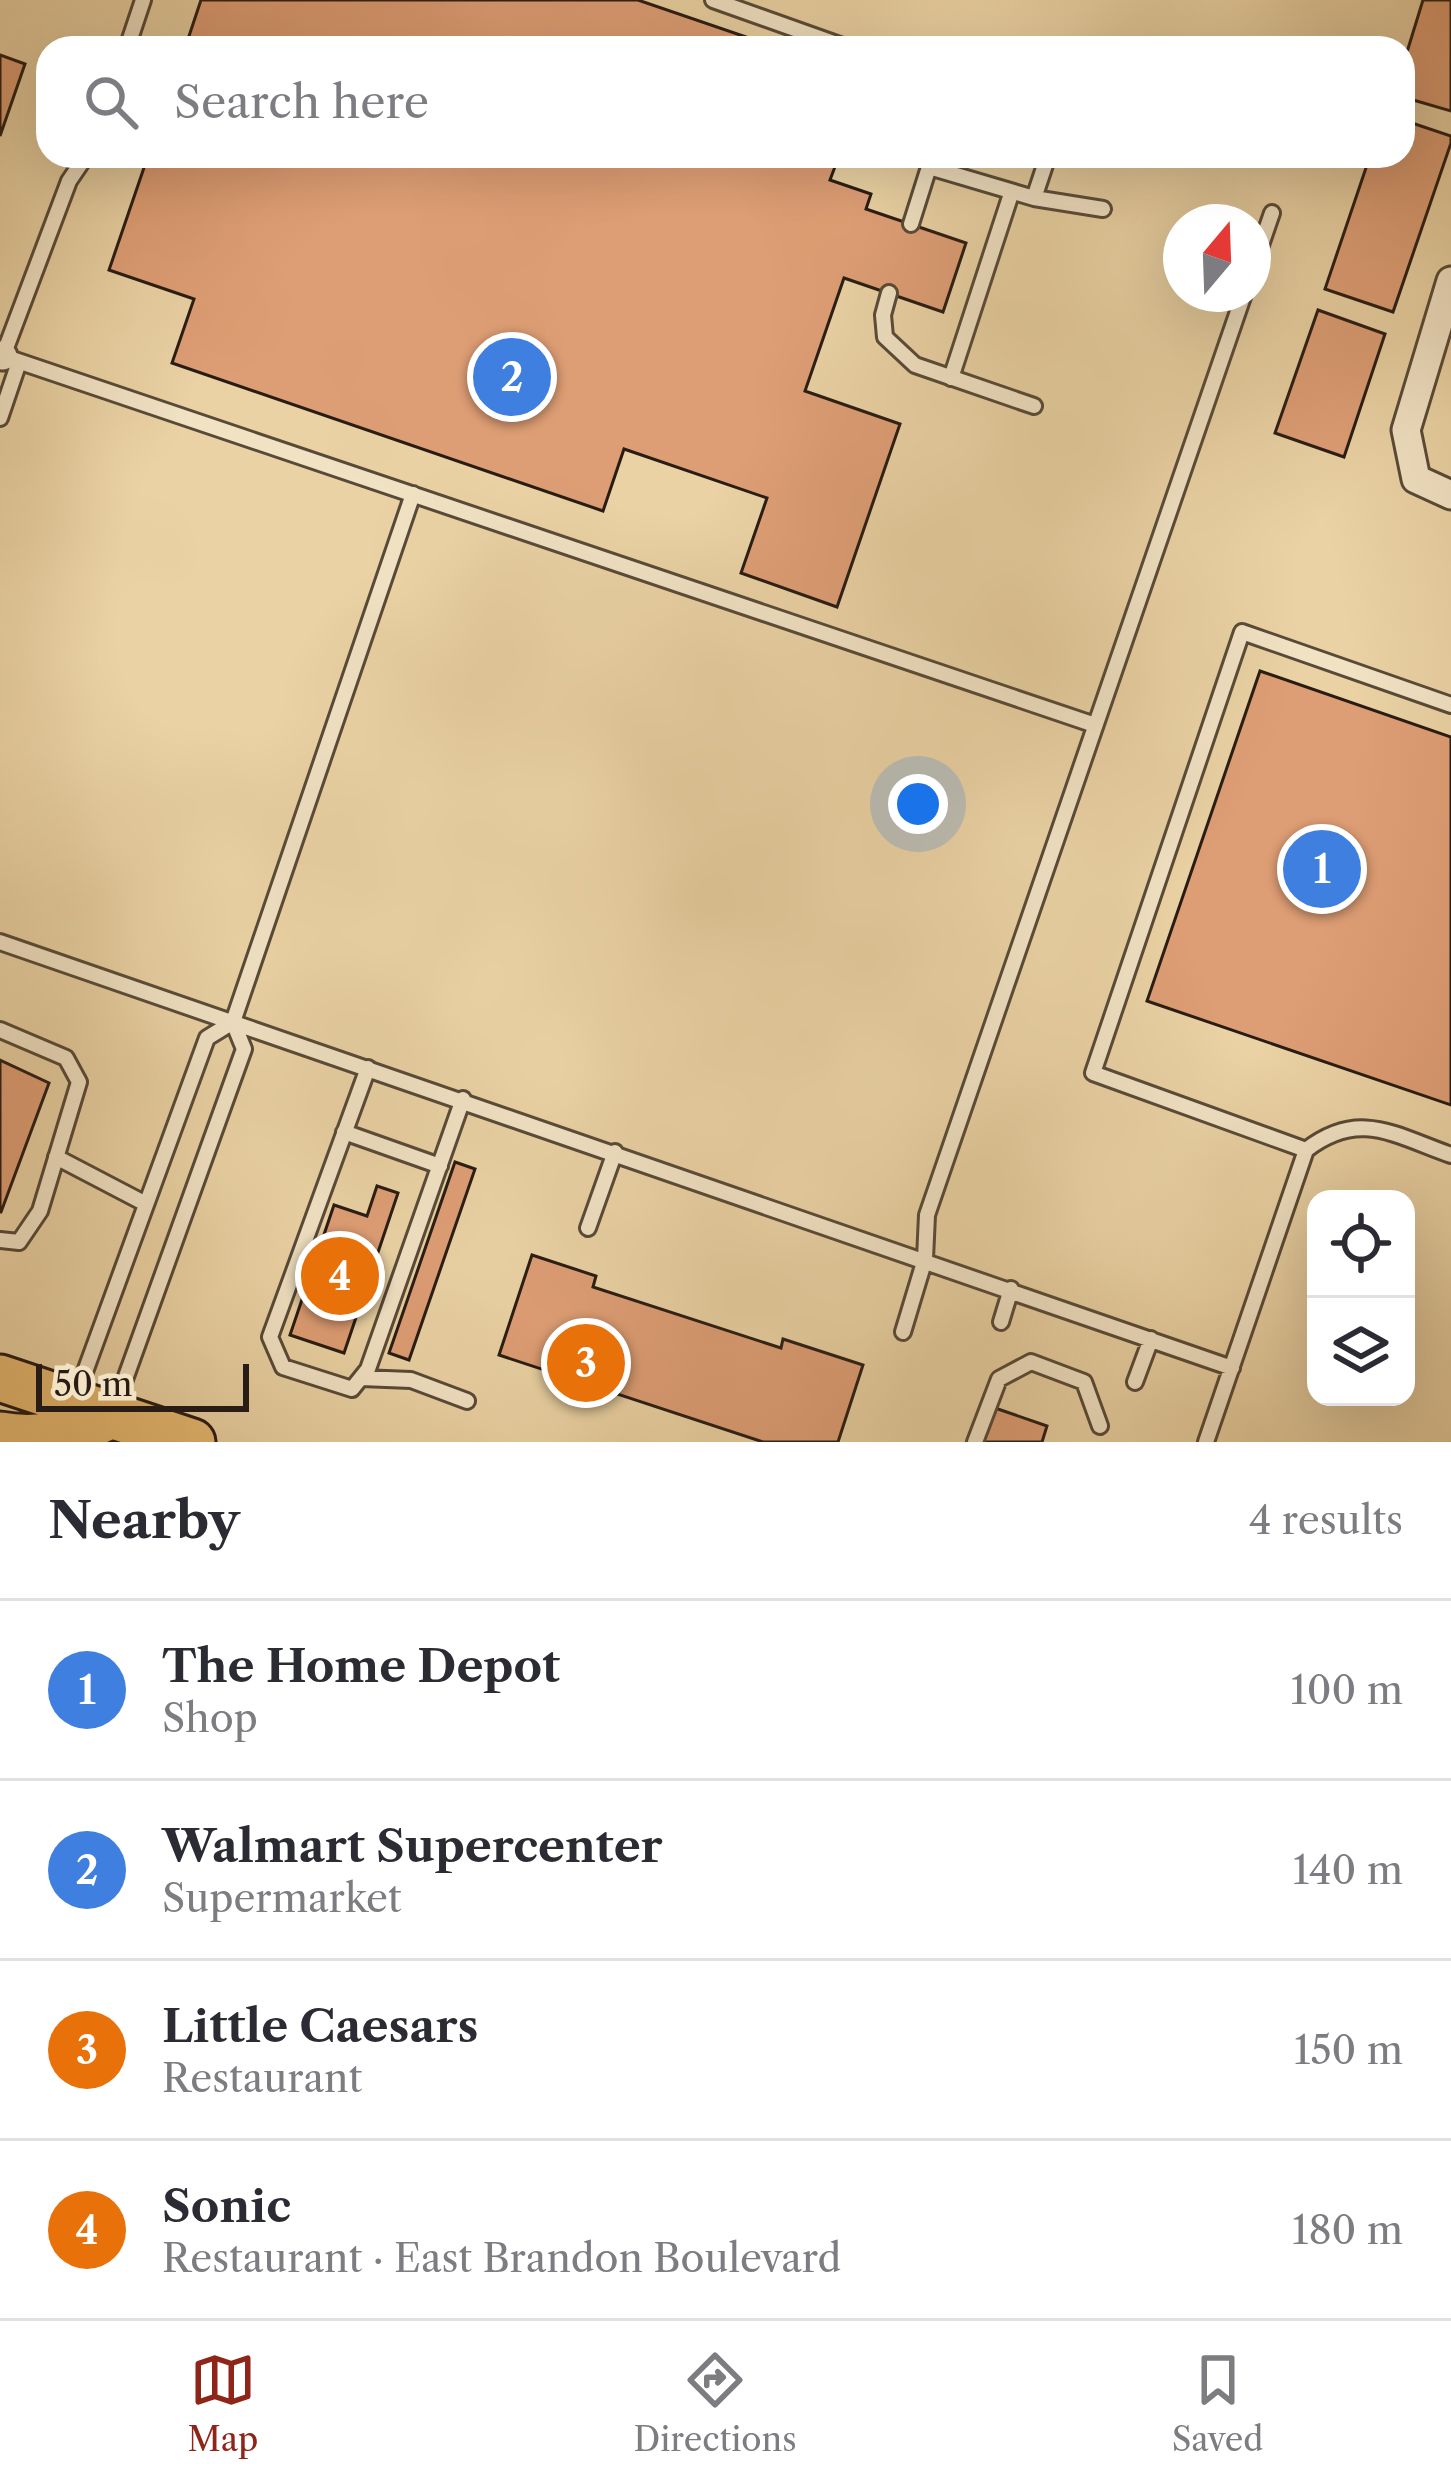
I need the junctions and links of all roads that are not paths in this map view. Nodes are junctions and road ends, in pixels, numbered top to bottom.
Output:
1 (143, 0) edge
2 (713, 0) edge
3 (131, 36) edge
4 (814, 36) edge
5 (78, 168) edge
6 (929, 168) edge
7 (932, 168) edge
8 (1044, 168) edge
9 (1011, 194) junction
10 (1034, 198) junction
11 (1103, 209) dead end
12 (1272, 213) dead end
13 (1271, 216) edge
14 (911, 224) dead end
15 (1451, 281) edge
16 (890, 293) dead end
17 (1238, 312) edge
18 (8, 358) edge
19 (951, 378) junction
20 (1034, 406) dead end
21 (0, 418) edge
22 (413, 494) junction
23 (1451, 495) edge
24 (1451, 705) edge
25 (1095, 725) junction
26 (0, 941) edge
27 (233, 1022) junction
28 (0, 1030) edge
29 (368, 1068) junction
30 (463, 1100) junction
31 (344, 1132) junction
32 (1306, 1150) junction
33 (615, 1152) junction
34 (1451, 1155) edge
35 (56, 1157) junction
36 (440, 1166) junction
37 (146, 1204) junction
38 (588, 1228) dead end
39 (0, 1240) edge
40 (926, 1259) junction
41 (1012, 1289) junction
42 (1001, 1322) dead end
43 (903, 1331) dead end
44 (1151, 1339) junction
45 (1232, 1368) junction
46 (0, 1378) edge
47 (361, 1378) junction
48 (1135, 1382) dead end
49 (467, 1401) dead end
50 (92, 1409) junction
51 (1100, 1426) dead end
52 (0, 1435) edge
53 (192, 1442) edge
54 (975, 1442) edge
55 (1206, 1442) edge

1 - 3 lane
2 - 4 lane
5 - 18 lane
6 - 14 lane
7 - 9 lane
8 - 10 lane
9 - 10 lane
9 - 19 lane
10 - 11 lane
12 - 13 lane
15 - 23 street
16 - 19 lane
17 - 25 lane
18 - 21 lane
18 - 22 lane
19 - 20 lane
22 - 25 lane
22 - 27 lane
24 - 32 lane
25 - 40 lane
26 - 27 lane
27 - 29 lane
27 - 37 lane
27 - 50 lane
28 - 35 lane
29 - 30 lane
29 - 31 lane
30 - 33 lane
30 - 36 lane
31 - 36 lane
31 - 47 lane
32 - 34 lane
32 - 45 lane
33 - 38 lane
33 - 40 lane
35 - 37 lane
35 - 39 lane
36 - 47 lane
37 - 50 lane
40 - 41 lane
40 - 43 lane
41 - 42 lane
41 - 44 lane
44 - 45 lane
44 - 48 lane
45 - 55 lane
46 - 50 highway
47 - 49 lane
50 - 52 highway
50 - 53 highway
51 - 54 lane

